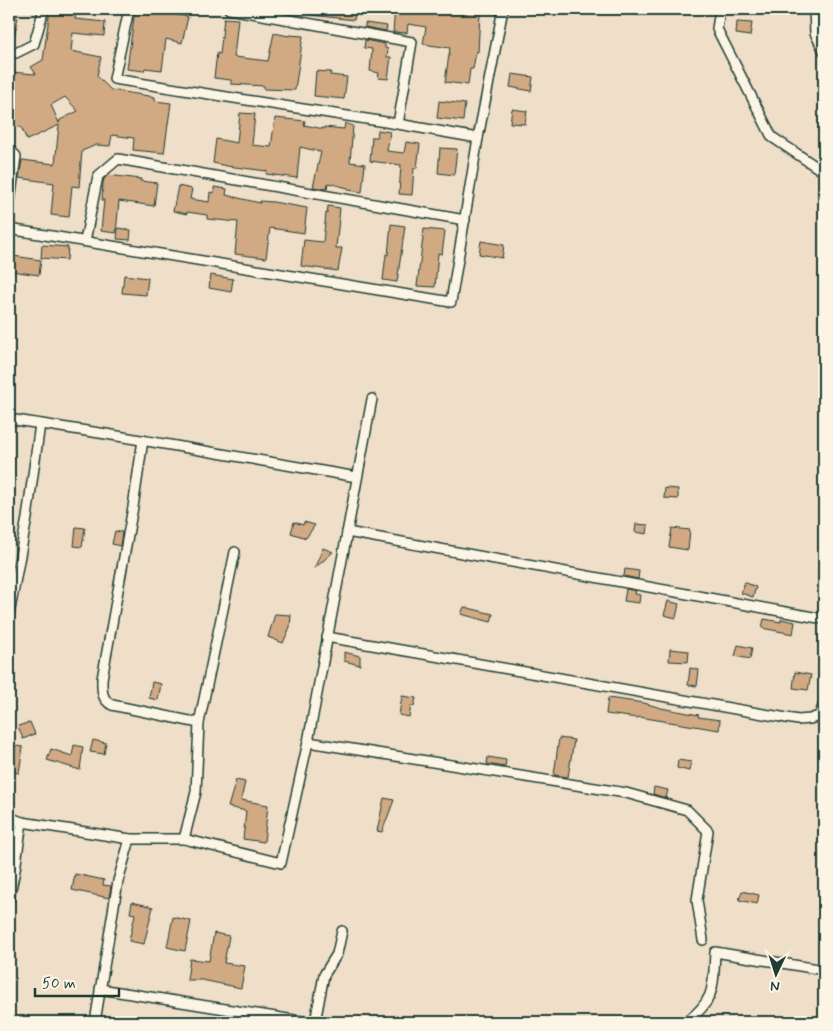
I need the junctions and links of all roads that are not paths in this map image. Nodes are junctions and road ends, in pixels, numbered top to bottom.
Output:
1 (44, 9) edge
2 (129, 9) edge
3 (229, 9) edge
4 (503, 9) edge
5 (720, 9) edge
6 (814, 9) edge
7 (824, 51) edge
8 (9, 52) edge
9 (398, 124) junction
10 (478, 138) junction
11 (9, 149) edge
12 (824, 172) edge
13 (9, 210) edge
14 (465, 220) junction
15 (9, 229) edge
16 (85, 241) junction
17 (372, 399) dead end
18 (9, 419) edge
19 (40, 424) junction
20 (142, 440) junction
21 (357, 478) junction
22 (347, 532) junction
23 (235, 552) dead end
24 (9, 615) edge
25 (824, 619) edge
26 (327, 637) junction
27 (824, 704) edge
28 (199, 723) junction
29 (308, 742) junction
30 (9, 817) edge
31 (22, 822) junction
32 (130, 839) junction
33 (184, 839) junction
34 (12, 870) edge
35 (9, 899) edge
36 (342, 931) dead end
37 (703, 940) dead end
38 (824, 970) edge
39 (100, 989) junction
40 (95, 1022) edge
41 (308, 1022) edge
42 (315, 1022) edge
43 (686, 1022) edge

1 - 8 street
2 - 9 street
3 - 9 street
4 - 10 street
5 - 12 street
6 - 7 street
9 - 10 street
10 - 14 street
11 - 13 street
14 - 16 street
14 - 16 street
15 - 16 street
17 - 21 street
18 - 19 street
19 - 20 street
19 - 24 street
20 - 21 street
20 - 28 street
21 - 22 street
22 - 25 street
22 - 26 street
23 - 28 street
26 - 27 street
26 - 29 street
28 - 33 street
29 - 33 street
29 - 37 street
30 - 31 street
31 - 32 street
31 - 34 street
32 - 33 street
32 - 39 street
34 - 35 street
36 - 42 street
38 - 43 street
39 - 40 street
39 - 41 street

